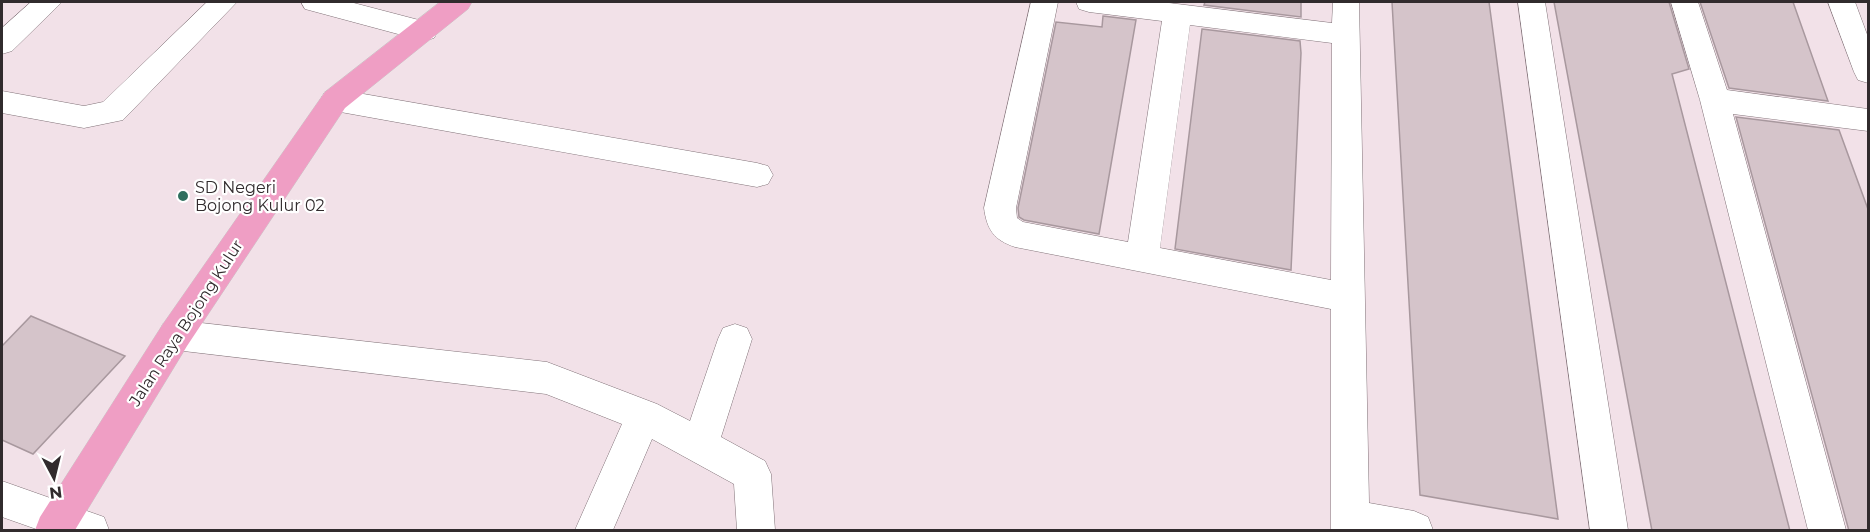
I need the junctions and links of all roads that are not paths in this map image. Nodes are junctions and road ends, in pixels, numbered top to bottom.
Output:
1 (48, 2) edge
2 (223, 2) edge
3 (315, 2) edge
4 (458, 2) edge
5 (1044, 2) edge
6 (1089, 2) edge
7 (1346, 2) edge
8 (1531, 2) edge
9 (1685, 2) edge
10 (1851, 7) edge
11 (1177, 15) junction
12 (424, 31) junction
13 (1346, 35) junction
14 (2, 44) edge
15 (1869, 72) edge
16 (335, 100) junction
17 (1715, 100) junction
18 (2, 102) edge
19 (1869, 120) edge
20 (757, 175) dead end
21 (1142, 258) junction
22 (1348, 298) junction
23 (176, 335) junction
24 (735, 339) dead end
25 (644, 416) junction
26 (700, 445) junction
27 (2, 499) edge
28 (1349, 524) edge
29 (68, 527) edge
30 (594, 531) edge
31 (756, 531) edge
32 (1414, 531) edge
33 (1609, 531) edge
34 (1827, 531) edge

1 - 14 street
2 - 18 street
3 - 12 street
4 - 12 main road, Jalan Raya Bojong Kulur
5 - 21 street
6 - 11 street
7 - 13 street
8 - 33 street
9 - 17 street
10 - 15 street
11 - 13 street
11 - 21 street
12 - 16 main road, Jalan Raya Bojong Kulur
13 - 22 street
16 - 20 street
16 - 23 main road, Jalan Raya Bojong Kulur
17 - 19 street
17 - 34 street
21 - 22 street
22 - 28 street
23 - 25 street
23 - 29 main road, Jalan Raya Bojong Kulur
24 - 26 street
25 - 26 street
25 - 30 street
26 - 31 street
27 - 29 street
28 - 32 street

